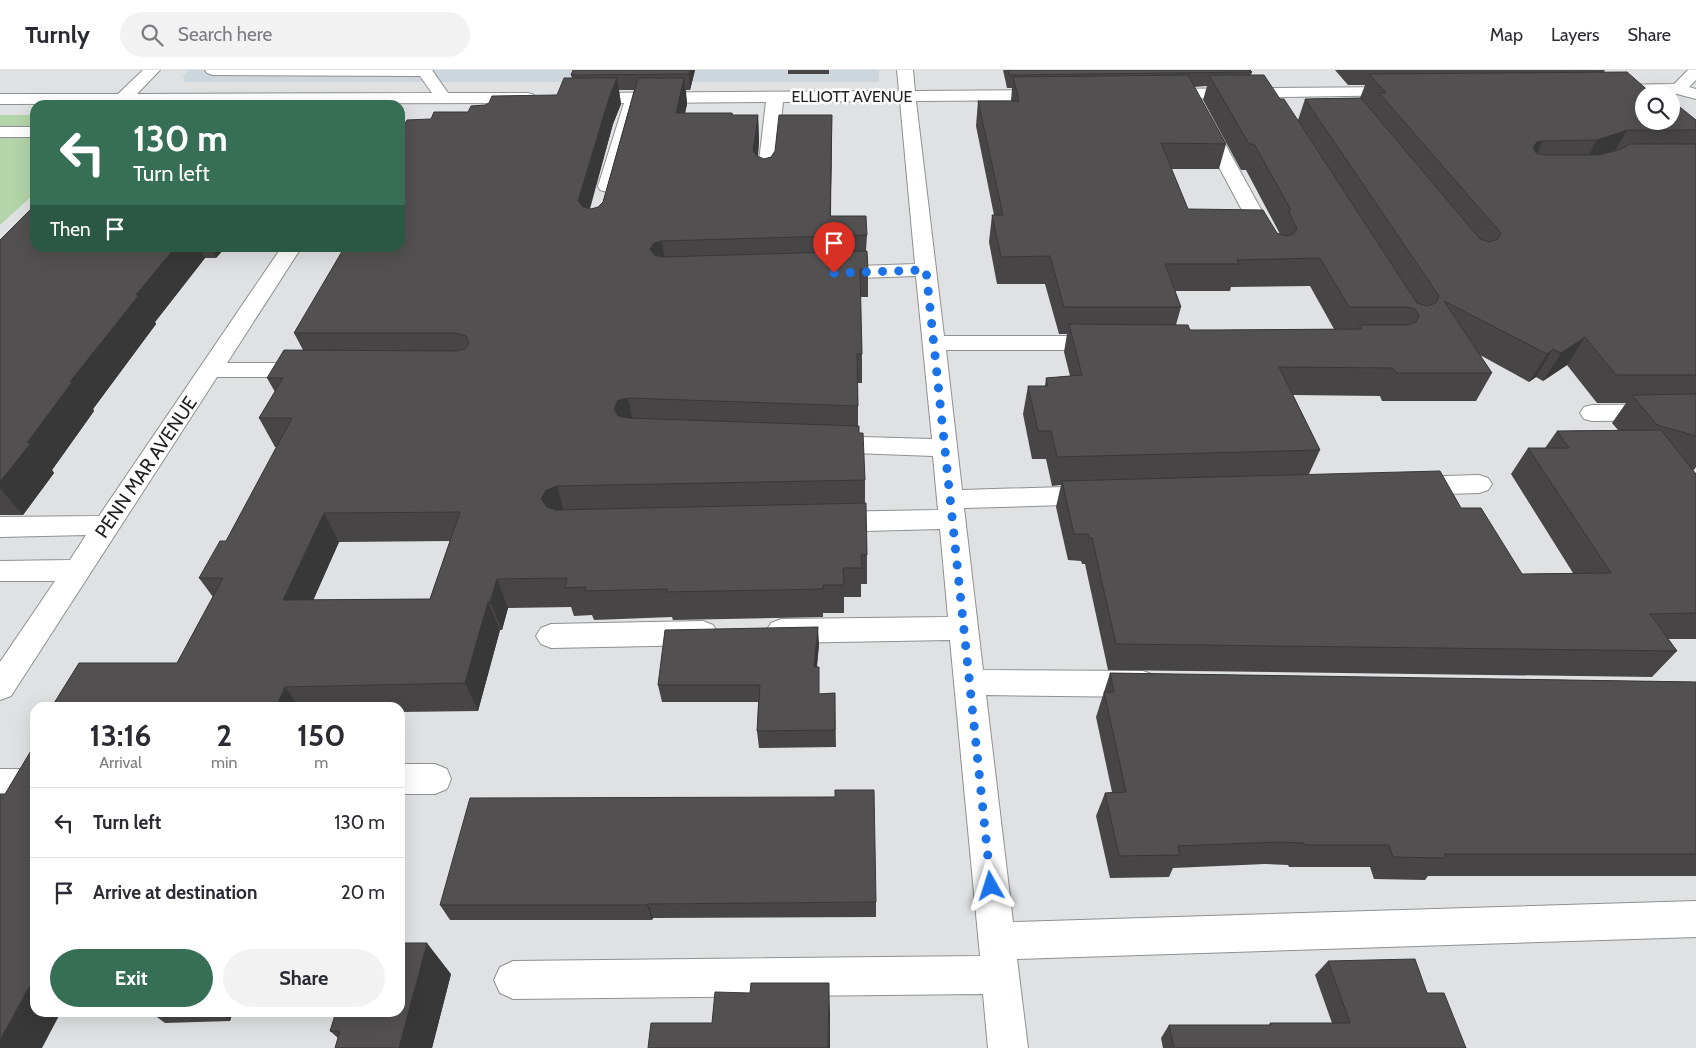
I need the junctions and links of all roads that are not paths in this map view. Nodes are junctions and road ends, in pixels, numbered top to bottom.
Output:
1 (152, 70) edge
2 (214, 70) edge
3 (1696, 71) edge
4 (1662, 76) dead end
5 (1284, 78) dead end
6 (906, 83) edge
7 (1673, 85) edge
8 (1680, 87) edge
9 (1635, 89) edge
10 (1590, 90) edge
11 (1680, 90) edge
12 (1680, 91) edge
13 (1338, 92) junction
14 (1415, 92) edge
15 (1266, 93) junction
16 (1294, 93) junction
17 (1141, 94) edge
18 (1189, 94) junction
19 (1696, 94) edge
20 (1063, 95) edge
21 (634, 97) junction
22 (775, 97) junction
23 (443, 98) junction
24 (548, 98) edge
25 (567, 98) edge
26 (0, 99) edge
27 (39, 100) edge
28 (119, 100) edge
29 (405, 101) edge
30 (1696, 103) edge
31 (1350, 108) edge
32 (1277, 110) edge
33 (0, 132) edge
34 (30, 132) edge
35 (766, 178) edge
36 (604, 200) edge
37 (288, 252) edge
38 (1276, 255) edge
39 (926, 270) junction
40 (811, 273) edge
41 (934, 343) junction
42 (1124, 343) edge
43 (210, 370) junction
44 (328, 370) edge
45 (1696, 412) edge
46 (1592, 413) dead end
47 (809, 443) edge
48 (945, 448) junction
49 (1479, 484) dead end
50 (1389, 487) edge
51 (1120, 494) edge
52 (952, 509) junction
53 (803, 522) edge
54 (107, 525) junction
55 (0, 527) edge
56 (77, 570) junction
57 (0, 571) edge
58 (964, 628) junction
59 (728, 632) edge
60 (758, 632) edge
61 (551, 636) dead end
62 (970, 682) junction
63 (1169, 684) edge
64 (0, 687) edge
65 (405, 779) edge
66 (435, 779) dead end
67 (0, 784) edge
68 (30, 784) edge
69 (1696, 919) edge
70 (999, 958) junction
71 (513, 980) dead end
72 (1008, 1048) edge

1 - 28 street
2 - 23 street
3 - 8 street
4 - 7 street
5 - 16 street
6 - 20 street, ELLIOTT AVENUE
6 - 22 street, ELLIOTT AVENUE
6 - 39 street
9 - 10 street
11 - 19 street
12 - 30 street
13 - 14 street
13 - 16 street
13 - 31 street
15 - 16 street
15 - 18 street
15 - 32 street
17 - 18 street
18 - 38 street
21 - 22 street, ELLIOTT AVENUE
21 - 25 street, ELLIOTT AVENUE
21 - 36 street
22 - 35 street
23 - 24 street
23 - 29 street
26 - 27 street
33 - 34 street
37 - 43 street, PENN MAR AVENUE
39 - 40 street
39 - 41 street
41 - 42 street
41 - 48 street
43 - 44 street
43 - 54 street, PENN MAR AVENUE
45 - 46 street
47 - 48 street
48 - 52 street
49 - 50 street
51 - 52 street
52 - 53 street
52 - 58 street
54 - 55 street
54 - 56 street, PENN MAR AVENUE
56 - 57 street
56 - 64 street, PENN MAR AVENUE
58 - 60 street
58 - 62 street
59 - 61 street
62 - 63 street
62 - 70 street
65 - 66 street
67 - 68 street
69 - 70 street
70 - 71 street
70 - 72 street

